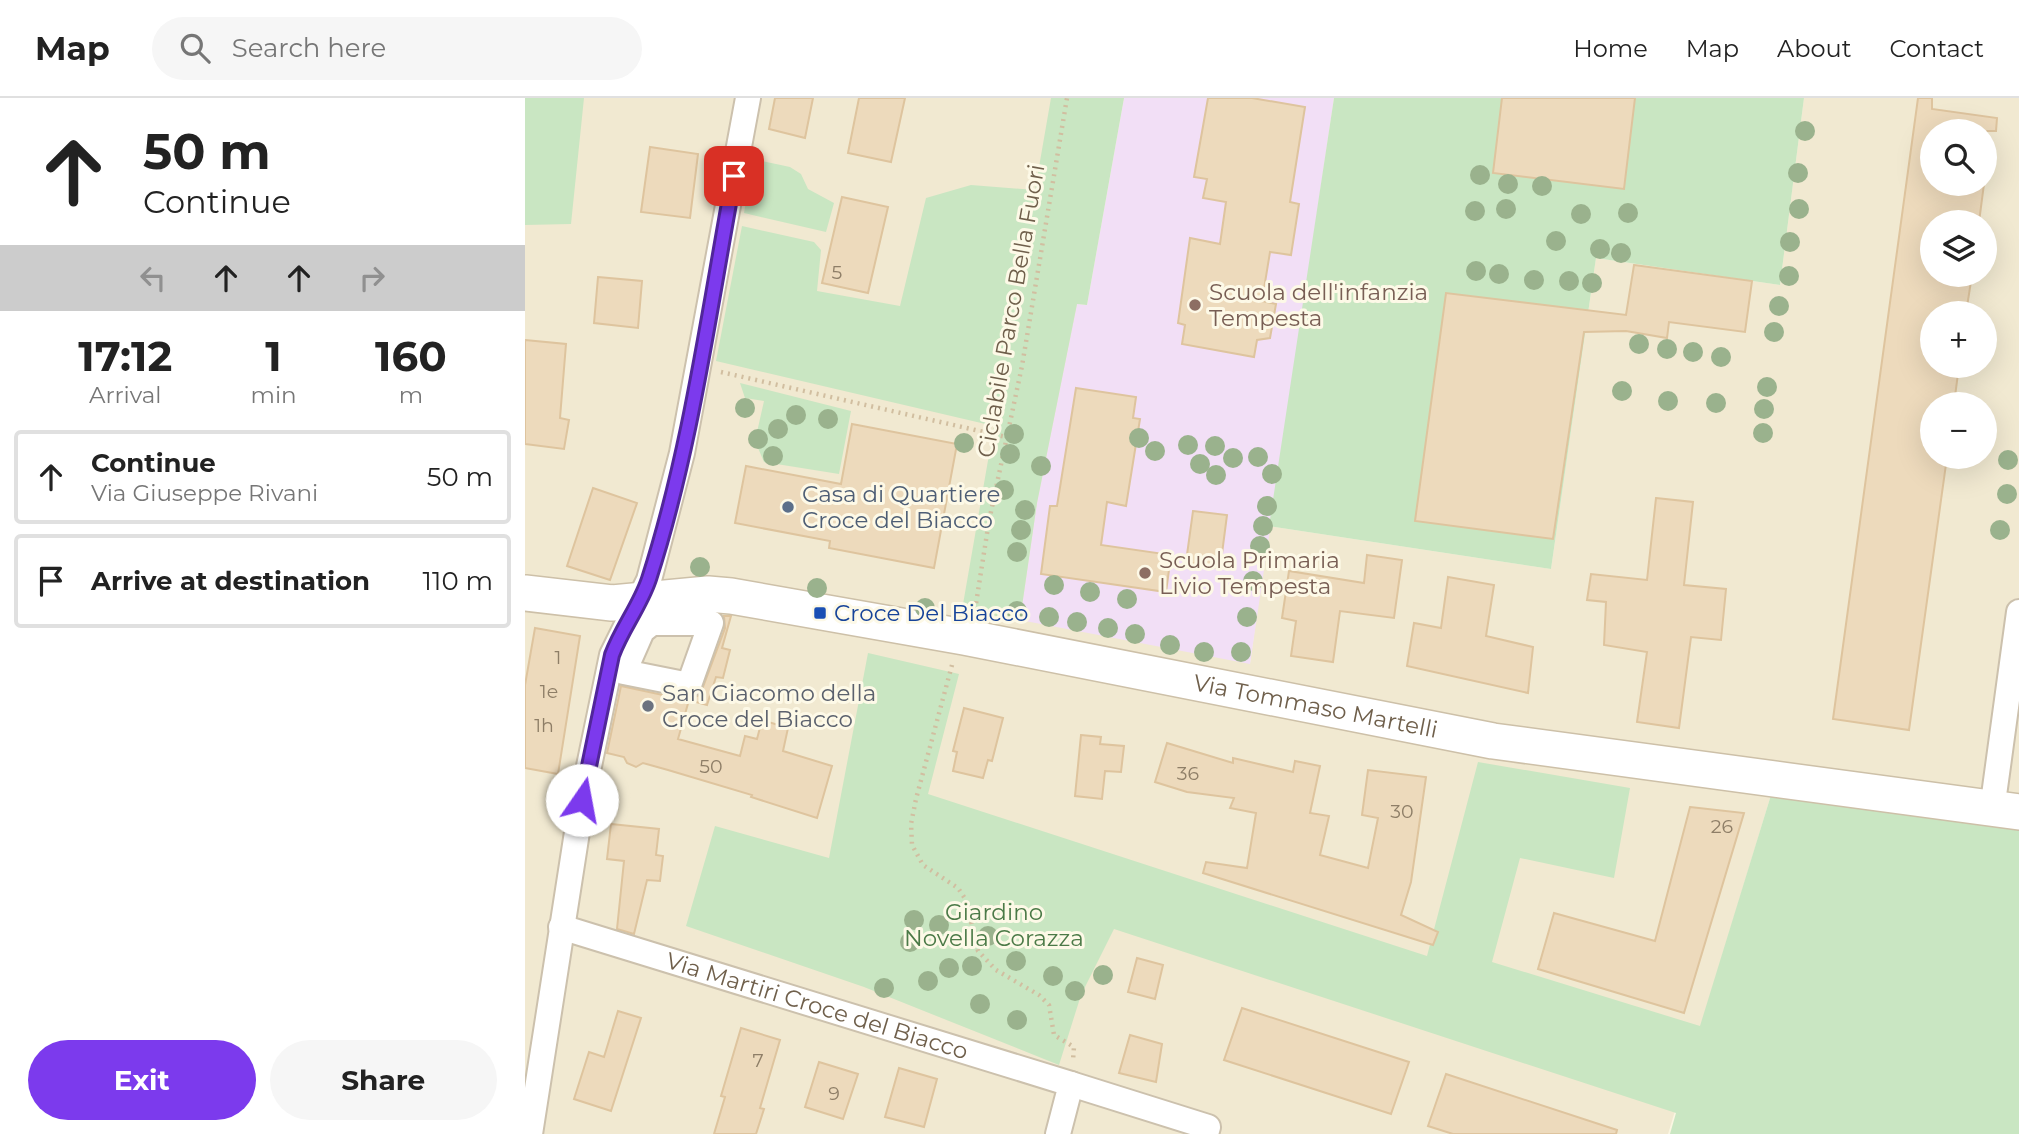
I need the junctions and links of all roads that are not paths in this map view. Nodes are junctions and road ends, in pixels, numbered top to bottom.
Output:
1 (748, 98) edge
2 (525, 593) edge
3 (641, 601) junction
4 (2019, 612) edge
5 (2006, 811) edge
6 (561, 926) junction
7 (1072, 1084) junction
8 (530, 1134) edge
9 (1058, 1134) edge
10 (1206, 1134) edge

1 - 3 street
2 - 3 main road, Via Tommaso Martelli
3 - 5 main road, Via Tommaso Martelli
3 - 6 street
4 - 5 street, Via Tommaso Martelli
6 - 7 street, Via Martiri Croce del Biacco
6 - 8 street
7 - 9 street
7 - 10 street, Via Martiri Croce del Biacco

